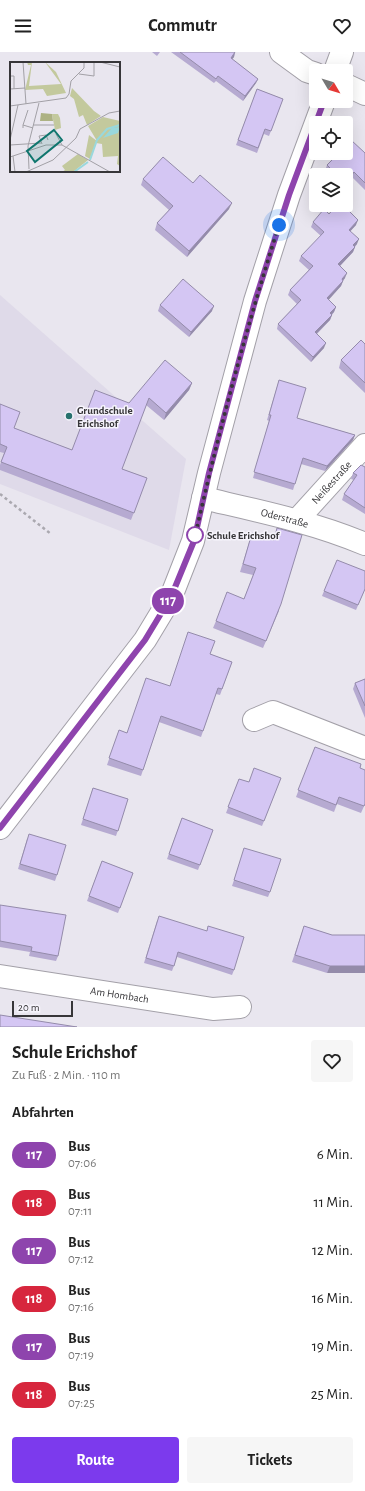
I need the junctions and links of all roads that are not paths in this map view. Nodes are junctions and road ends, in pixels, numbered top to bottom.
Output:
1 (281, 52) edge
2 (342, 52) edge
3 (338, 64) edge
4 (309, 72) edge
5 (353, 88) edge
6 (365, 94) edge
7 (321, 108) edge
8 (365, 445) edge
9 (203, 498) junction
10 (297, 520) junction
11 (365, 544) edge
12 (254, 720) dead end
13 (365, 748) edge
14 (0, 828) edge
15 (0, 976) edge
16 (240, 1007) dead end

1 - 4 street
2 - 3 street
5 - 6 street
7 - 9 street
8 - 10 street, Neißestraße
9 - 10 street, Oderstraße
9 - 14 street
10 - 11 street, Oderstraße
12 - 13 street
15 - 16 street, Am Hombach

